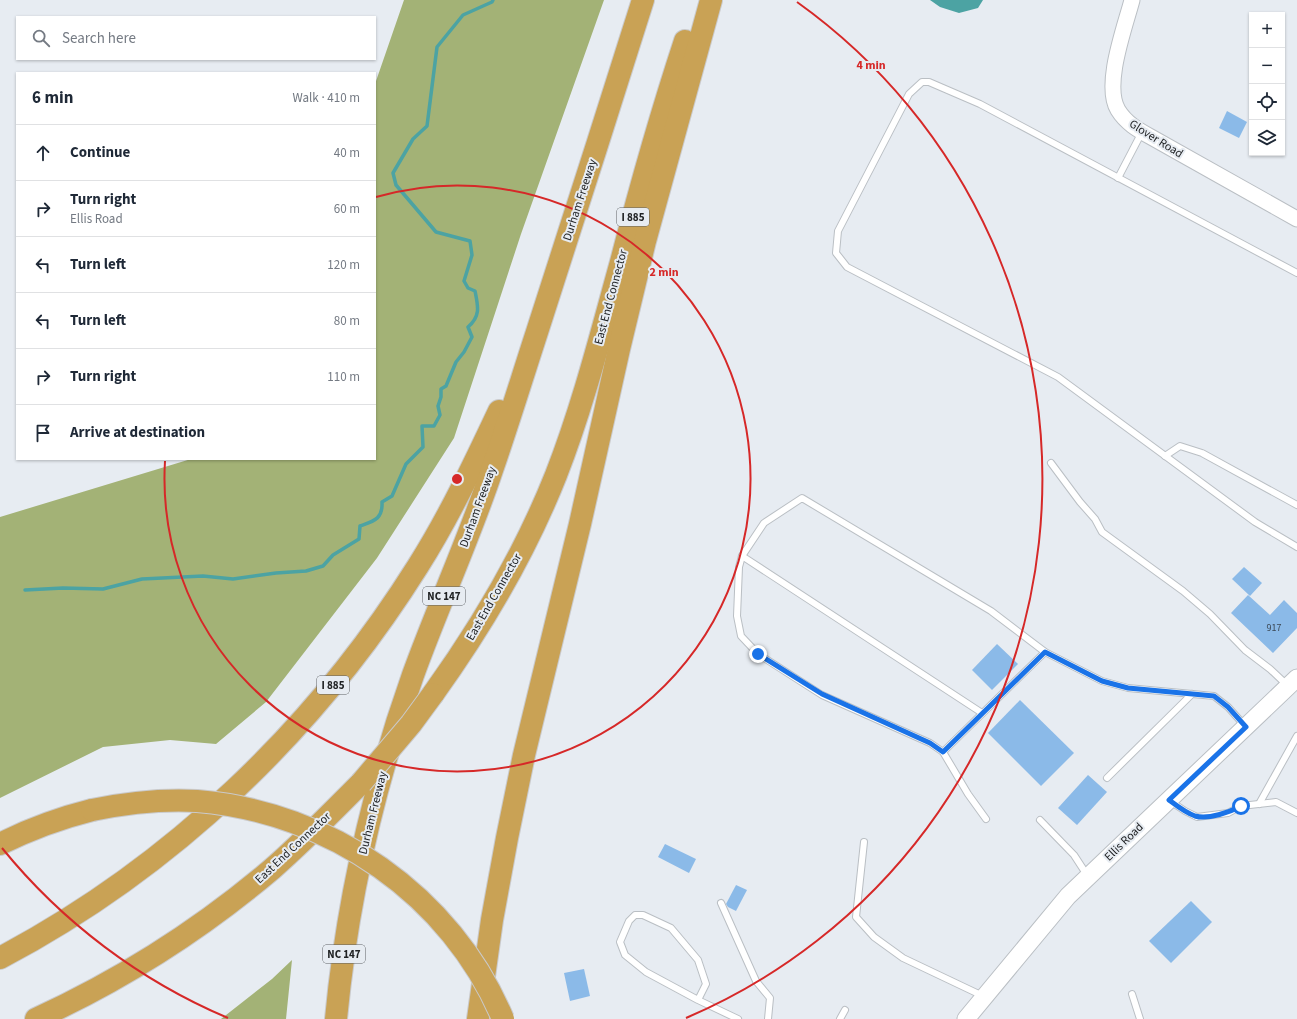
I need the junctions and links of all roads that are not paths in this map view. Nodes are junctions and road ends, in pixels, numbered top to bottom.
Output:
1 (643, 0) edge
2 (699, 0) edge
3 (711, 0) edge
4 (1132, 0) edge
5 (1142, 132) junction
6 (1118, 178) junction
7 (1297, 219) edge
8 (1297, 273) edge
9 (545, 308) junction
10 (1165, 456) junction
11 (1051, 463) dead end
12 (1297, 505) edge
13 (1297, 547) edge
14 (742, 556) junction
15 (1045, 652) junction
16 (1293, 682) edge
17 (1192, 694) junction
18 (982, 714) junction
19 (1246, 727) junction
20 (1297, 736) edge
21 (943, 752) junction
22 (1106, 778) dead end
23 (1169, 800) junction
24 (1259, 804) junction
25 (1297, 813) edge
26 (986, 819) dead end
27 (1040, 820) dead end
28 (864, 842) dead end
29 (0, 844) edge
30 (1088, 876) junction
31 (721, 903) dead end
32 (0, 958) edge
33 (1132, 994) dead end
34 (984, 996) junction
35 (698, 1000) junction
36 (845, 1010) dead end
37 (36, 1019) edge
38 (336, 1019) edge
39 (478, 1019) edge
40 (504, 1019) edge
41 (738, 1019) edge
42 (768, 1019) edge
43 (840, 1019) edge
44 (966, 1019) edge
45 (1140, 1019) edge

1 - 9 highway, Durham Freeway / I 885
2 - 37 highway, East End Connector / I 885, bridge
3 - 39 highway
4 - 5 street, Glover Road
5 - 6 lane
5 - 7 street, Glover Road
6 - 8 lane
6 - 10 lane
9 - 32 highway, I 885
9 - 38 highway, Durham Freeway / NC 147
10 - 12 lane
10 - 13 lane
11 - 16 lane
14 - 15 lane
14 - 18 lane
14 - 21 lane
15 - 17 lane
15 - 18 lane
16 - 19 main road, Ellis Road
17 - 19 lane
17 - 22 lane
18 - 21 lane
19 - 23 main road, Ellis Road
20 - 24 lane
21 - 26 lane
23 - 24 lane
23 - 30 main road, Ellis Road
24 - 25 lane
27 - 30 lane
28 - 34 lane
29 - 40 highway, bridge
30 - 34 main road, Ellis Road
31 - 42 lane
33 - 45 lane
34 - 44 main road, Ellis Road
35 - 35 lane
35 - 41 lane
36 - 43 lane

